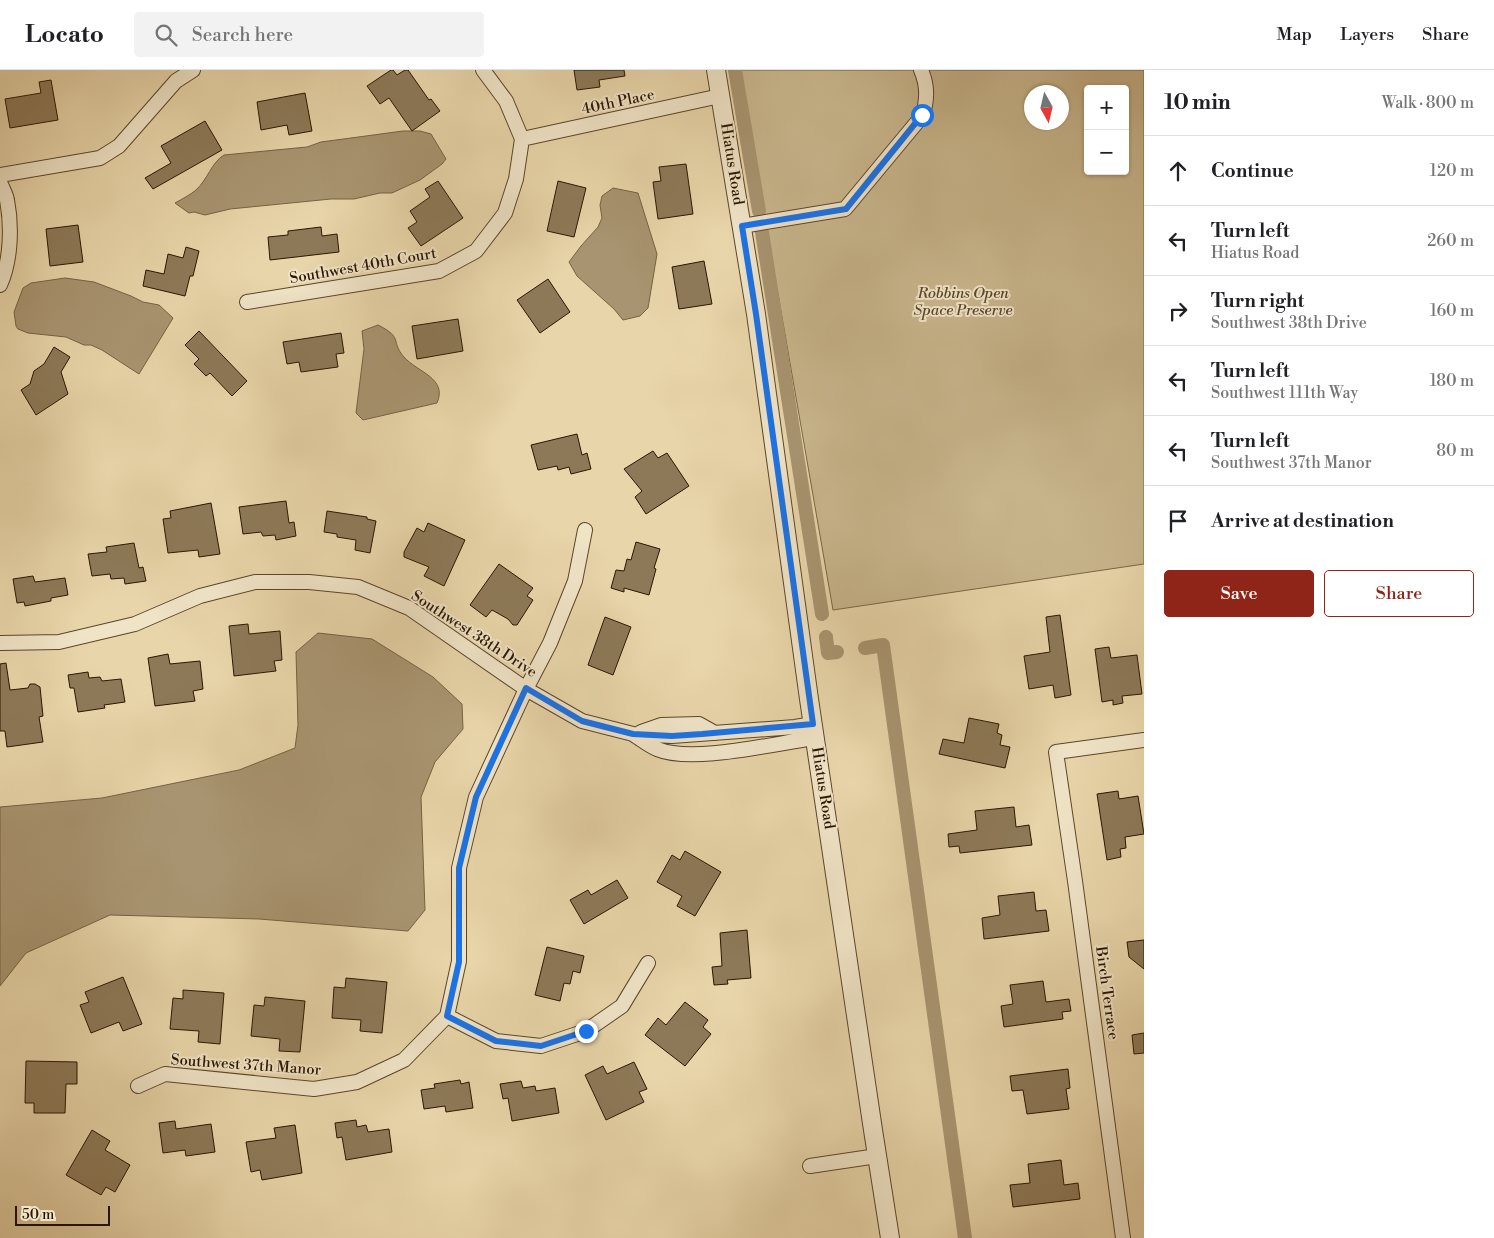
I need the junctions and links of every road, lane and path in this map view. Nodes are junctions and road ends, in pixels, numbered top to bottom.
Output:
1 (194, 70) edge
2 (483, 70) edge
3 (716, 70) edge
4 (921, 70) edge
5 (720, 96) junction
6 (522, 139) junction
7 (0, 175) edge
8 (0, 182) edge
9 (742, 226) junction
10 (0, 285) edge
11 (247, 302) dead end
12 (585, 530) dead end
13 (0, 643) edge
14 (526, 688) junction
15 (814, 731) junction
16 (633, 734) junction
17 (1144, 740) edge
18 (648, 963) dead end
19 (447, 1016) junction
20 (138, 1086) dead end
21 (876, 1156) junction
22 (810, 1166) dead end
23 (890, 1238) edge
24 (1123, 1238) edge

1 - 7 street
2 - 6 street
3 - 5 street, Hiatus Road
4 - 9 street
5 - 6 street, 40th Place
5 - 9 street, Hiatus Road
6 - 11 street, Southwest 40th Court
8 - 10 street
9 - 15 street, Hiatus Road
12 - 14 street
13 - 14 street, Southwest 38th Drive
14 - 16 street, Southwest 38th Drive
14 - 19 street
15 - 16 street, Southwest 38th Drive
15 - 16 street, Southwest 38th Drive
15 - 21 street, Hiatus Road
17 - 24 street, Birch Terrace
18 - 19 street
19 - 20 street, Southwest 37th Manor
21 - 22 street
21 - 23 street, Hiatus Road

